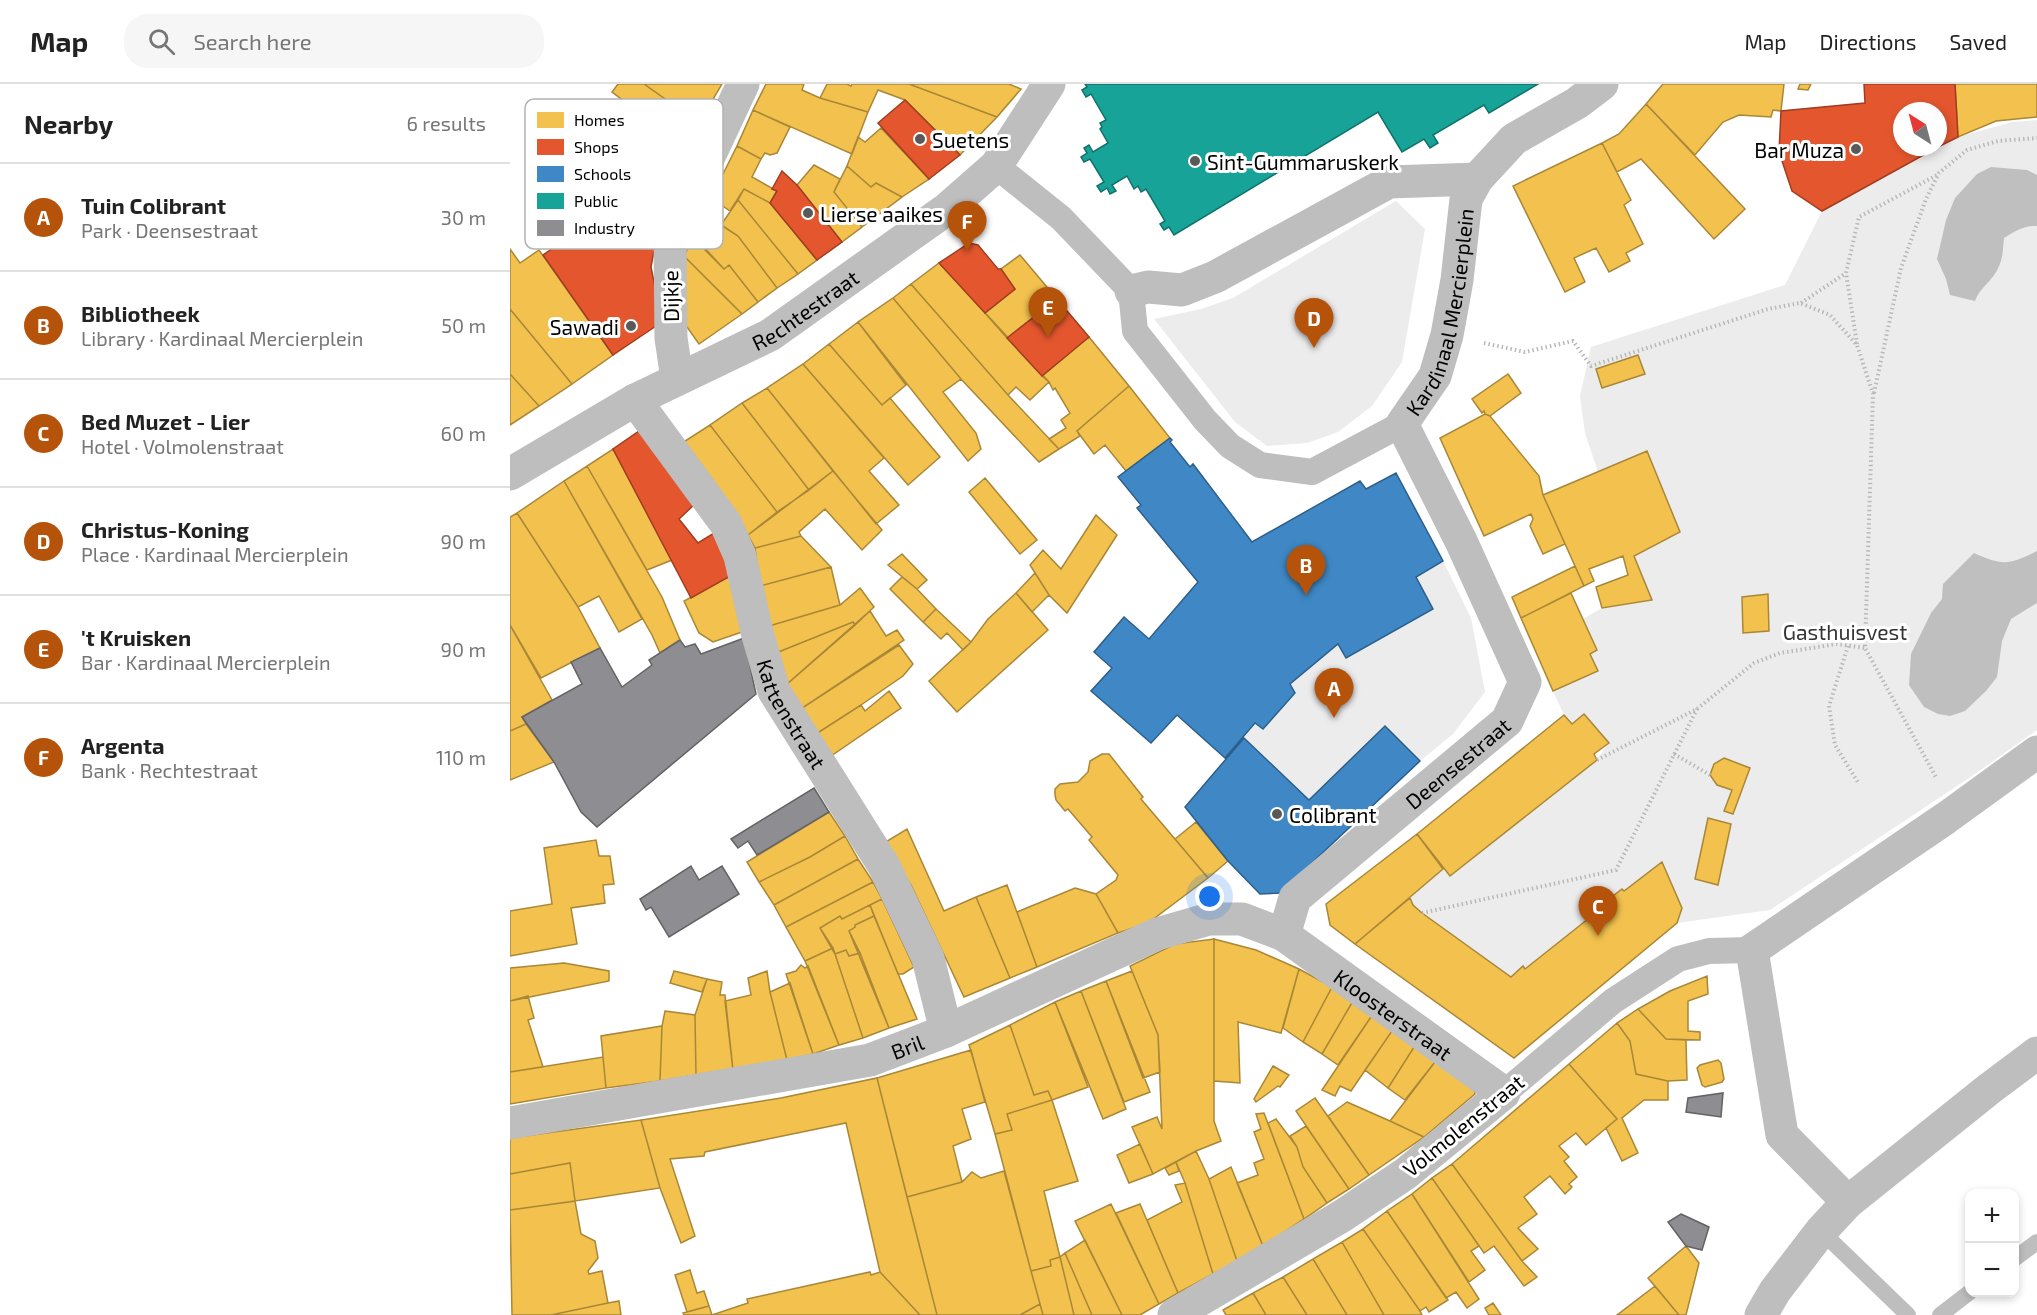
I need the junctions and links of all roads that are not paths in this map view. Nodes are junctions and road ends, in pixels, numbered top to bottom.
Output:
1 (743, 84) edge
2 (1049, 84) edge
3 (1602, 84) edge
4 (723, 127) edge
5 (996, 166) junction
6 (1477, 179) junction
7 (670, 249) edge
8 (1131, 291) junction
9 (677, 379) junction
10 (635, 400) junction
11 (1402, 424) junction
12 (510, 474) edge
13 (2037, 752) edge
14 (1284, 935) junction
15 (1752, 950) junction
16 (946, 1031) junction
17 (2037, 1053) edge
18 (1504, 1093) junction
19 (510, 1123) edge
20 (1848, 1202) junction
21 (1821, 1231) junction
22 (2037, 1242) edge
23 (2019, 1255) edge
24 (1965, 1297) edge
25 (1174, 1315) edge
26 (1761, 1315) edge
27 (1908, 1315) edge
28 (1940, 1315) edge

1 - 4 street, Dijkje
2 - 5 street, Rechtestraat
3 - 6 street, Kardinaal Mercierplein
5 - 8 street
5 - 9 street, Rechtestraat
6 - 8 street, Kardinaal Mercierplein
6 - 11 street, Kardinaal Mercierplein
7 - 9 street, Dijkje
8 - 11 street, Kardinaal Mercierplein
9 - 10 street, Rechtestraat
10 - 12 street, Rechtestraat
10 - 16 street, Kattenstraat
11 - 14 street, Deensestraat
13 - 15 street
14 - 16 street, Bril
14 - 18 street, Kloosterstraat
15 - 18 street, Volmolenstraat
15 - 20 street
16 - 19 street, Bril
17 - 20 street
18 - 25 street, Volmolenstraat
20 - 21 street
21 - 26 street
21 - 27 lane
22 - 23 lane
24 - 28 lane

